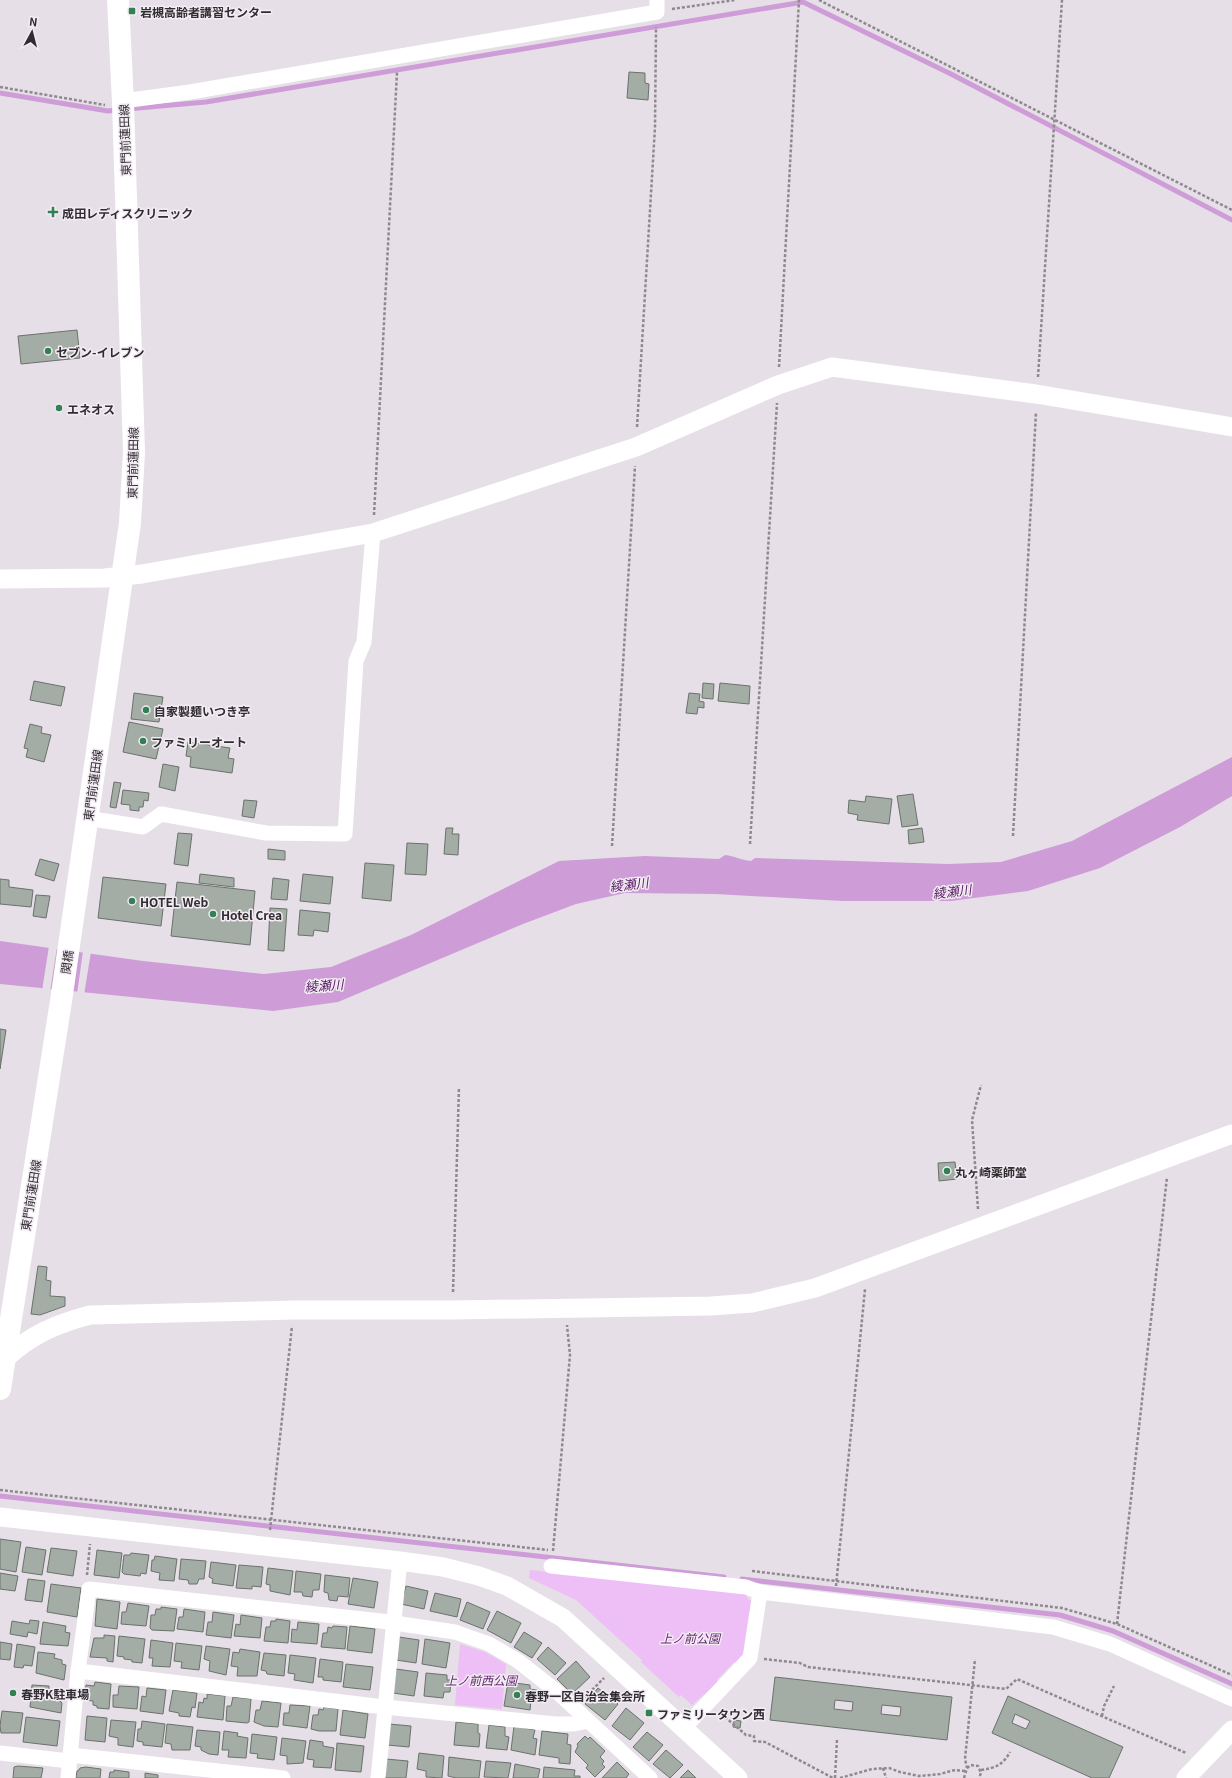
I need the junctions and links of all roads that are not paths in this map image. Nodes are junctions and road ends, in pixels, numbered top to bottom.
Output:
1 (118, 0) edge
2 (657, 6) edge
3 (123, 108) junction
4 (1232, 427) edge
5 (373, 533) junction
6 (123, 576) junction
7 (0, 579) edge
8 (87, 818) junction
9 (72, 923) joint
10 (61, 1000) joint
11 (1232, 1134) edge
12 (2, 1361) edge
13 (0, 1389) edge
14 (0, 1517) edge
15 (400, 1561) junction
16 (551, 1566) road end
17 (760, 1592) junction
18 (394, 1622) junction
19 (78, 1670) junction
20 (1232, 1699) edge
21 (385, 1707) junction
22 (588, 1721) junction
23 (684, 1728) junction
24 (1232, 1730) edge
25 (0, 1753) edge
26 (0, 1758) edge
27 (70, 1758) junction
28 (734, 1777) edge
29 (68, 1778) edge
30 (283, 1778) edge
31 (378, 1778) edge
32 (650, 1778) edge
33 (1186, 1778) edge

1 - 3 main road, 東門前蓮田線
2 - 3 street
3 - 6 main road, 東門前蓮田線
4 - 5 street
5 - 6 street
5 - 8 street
6 - 7 street
6 - 8 main road, 東門前蓮田線
8 - 9 main road, 東門前蓮田線
9 - 10 main road, 関橋
10 - 12 main road, 東門前蓮田線
11 - 12 street
12 - 13 main road, 東門前蓮田線
14 - 15 street
15 - 18 street
15 - 23 street
16 - 17 street
17 - 20 street
17 - 23 street
18 - 19 street
18 - 21 street
18 - 22 street
19 - 21 street
19 - 27 street
21 - 22 street
21 - 31 street
22 - 32 street
23 - 28 street
24 - 33 street
25 - 26 street
25 - 27 street
27 - 29 street
27 - 30 street

